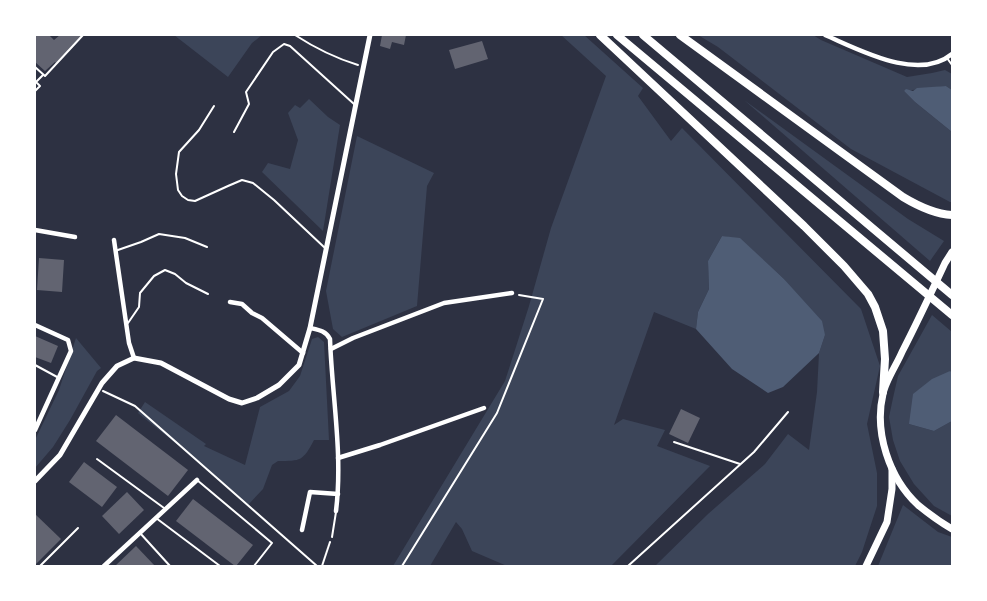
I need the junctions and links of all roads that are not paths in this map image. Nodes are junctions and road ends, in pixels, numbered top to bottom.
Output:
1 (370, 35) edge
2 (600, 35) edge
3 (617, 35) edge
4 (643, 35) edge
5 (680, 35) edge
6 (825, 35) edge
7 (952, 54) edge
8 (947, 58) junction
9 (952, 65) edge
10 (214, 106) dead end
11 (356, 106) junction
12 (234, 132) dead end
13 (952, 215) edge
14 (35, 230) edge
15 (75, 237) dead end
16 (114, 240) dead end
17 (207, 247) dead end
18 (327, 249) junction
19 (116, 251) junction
20 (952, 252) edge
21 (512, 293) road end
22 (208, 294) dead end
23 (952, 295) edge
24 (230, 302) dead end
25 (952, 315) edge
26 (35, 325) edge
27 (126, 325) junction
28 (310, 328) junction
29 (330, 349) junction
30 (302, 353) junction
31 (134, 358) junction
32 (35, 365) edge
33 (59, 378) junction
34 (883, 392) junction
35 (484, 408) dead end
36 (788, 412) dead end
37 (35, 430) edge
38 (674, 442) dead end
39 (338, 458) junction
40 (97, 459) dead end
41 (740, 464) junction
42 (892, 468) junction
43 (197, 480) joint
44 (35, 481) edge
45 (338, 494) junction
46 (166, 510) junction
47 (336, 511) joint
48 (156, 518) junction
49 (78, 528) dead end
50 (952, 529) edge
51 (302, 530) dead end
52 (140, 533) junction
53 (332, 537) road end
54 (40, 566) edge
55 (104, 566) edge
56 (170, 566) edge
57 (220, 566) edge
58 (254, 566) edge
59 (628, 566) edge
60 (866, 566) edge

1 - 11 street
2 - 34 highway
3 - 25 highway
4 - 23 highway
5 - 13 highway
6 - 8 street
7 - 8 street
8 - 9 lane
10 - 18 lane
11 - 12 lane
11 - 18 street
14 - 15 street
16 - 19 street
17 - 19 lane
18 - 28 street
19 - 27 street
20 - 34 main road
21 - 29 street
22 - 27 lane
24 - 30 street
26 - 33 street
27 - 31 street
28 - 29 street
28 - 30 street
29 - 39 street
30 - 31 street
31 - 44 street
32 - 33 lane
33 - 37 street
34 - 42 main road
35 - 39 street
36 - 41 lane
38 - 41 lane
39 - 45 street
40 - 46 lane
41 - 59 lane
42 - 50 main road
42 - 60 main road
43 - 46 street
43 - 58 lane
45 - 47 street
45 - 51 street
46 - 48 street
47 - 53 lane
48 - 52 street
48 - 57 lane
49 - 54 lane
52 - 55 street
52 - 56 lane

